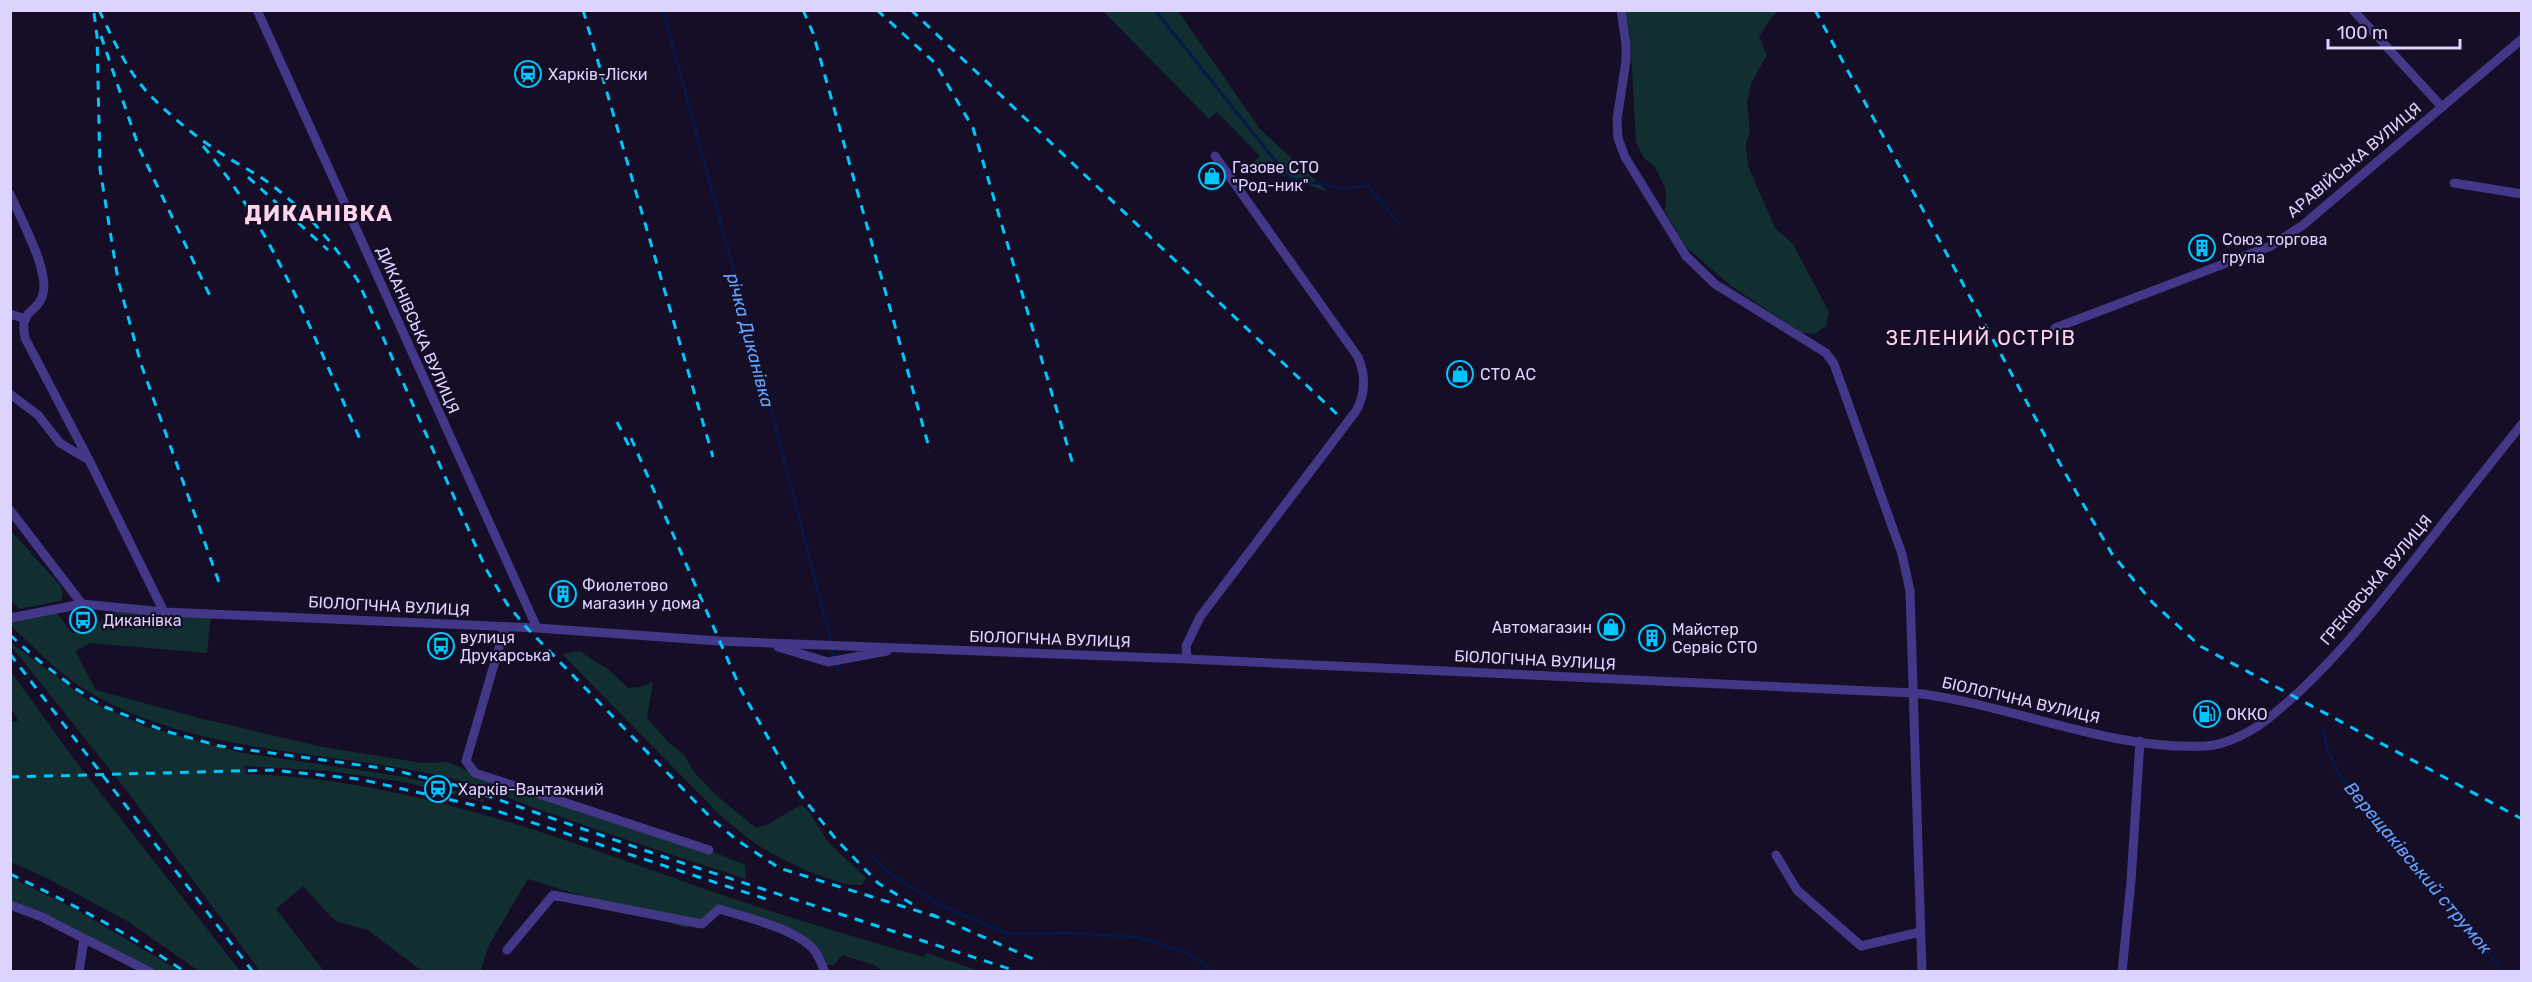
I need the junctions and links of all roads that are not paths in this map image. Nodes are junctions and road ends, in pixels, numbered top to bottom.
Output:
1 (257, 10) edge
2 (1621, 10) edge
3 (2353, 10) edge
4 (2522, 39) edge
5 (2442, 106) junction
6 (1215, 156) dead end
7 (2454, 183) dead end
8 (10, 194) edge
9 (2522, 194) edge
10 (10, 314) edge
11 (26, 319) junction
12 (2055, 327) dead end
13 (10, 394) edge
14 (2522, 424) edge
15 (89, 460) junction
16 (10, 510) edge
17 (82, 604) junction
18 (164, 612) junction
19 (10, 618) edge
20 (505, 627) junction
21 (537, 628) junction
22 (767, 643) junction
23 (897, 648) junction
24 (1187, 659) junction
25 (1914, 693) junction
26 (2140, 741) junction
27 (2167, 745) joint
28 (709, 850) dead end
29 (1776, 855) dead end
30 (10, 904) edge
31 (1920, 932) junction
32 (84, 939) junction
33 (507, 950) dead end
34 (149, 971) edge
35 (79, 972) edge
36 (825, 972) edge
37 (1922, 972) edge
38 (2122, 972) edge

1 - 21 street, ДИКАНІВСЬКА ВУЛИЦЯ
2 - 25 street
3 - 5 street
4 - 5 street, АРАВІЙСЬКА ВУЛИЦЯ
5 - 12 street, АРАВІЙСЬКА ВУЛИЦЯ
6 - 24 street
7 - 9 street
8 - 11 street
10 - 11 street
11 - 15 street
13 - 15 street
14 - 27 street, ГРЕКІВСЬКА ВУЛИЦЯ
15 - 18 street
16 - 17 street
17 - 18 street, БІОЛОГІЧНА ВУЛИЦЯ
17 - 19 street, БІОЛОГІЧНА ВУЛИЦЯ
18 - 20 street, БІОЛОГІЧНА ВУЛИЦЯ
20 - 21 street, БІОЛОГІЧНА ВУЛИЦЯ
20 - 28 street
21 - 22 street, БІОЛОГІЧНА ВУЛИЦЯ
22 - 23 street, БІОЛОГІЧНА ВУЛИЦЯ
22 - 23 street, БІОЛОГІЧНА ВУЛИЦЯ
23 - 24 street, БІОЛОГІЧНА ВУЛИЦЯ
24 - 25 street, БІОЛОГІЧНА ВУЛИЦЯ
25 - 26 street, БІОЛОГІЧНА ВУЛИЦЯ
25 - 31 street
26 - 27 street, БІОЛОГІЧНА ВУЛИЦЯ
26 - 38 street
29 - 31 street
30 - 32 street
31 - 37 street
32 - 34 street
32 - 35 street
33 - 36 street

